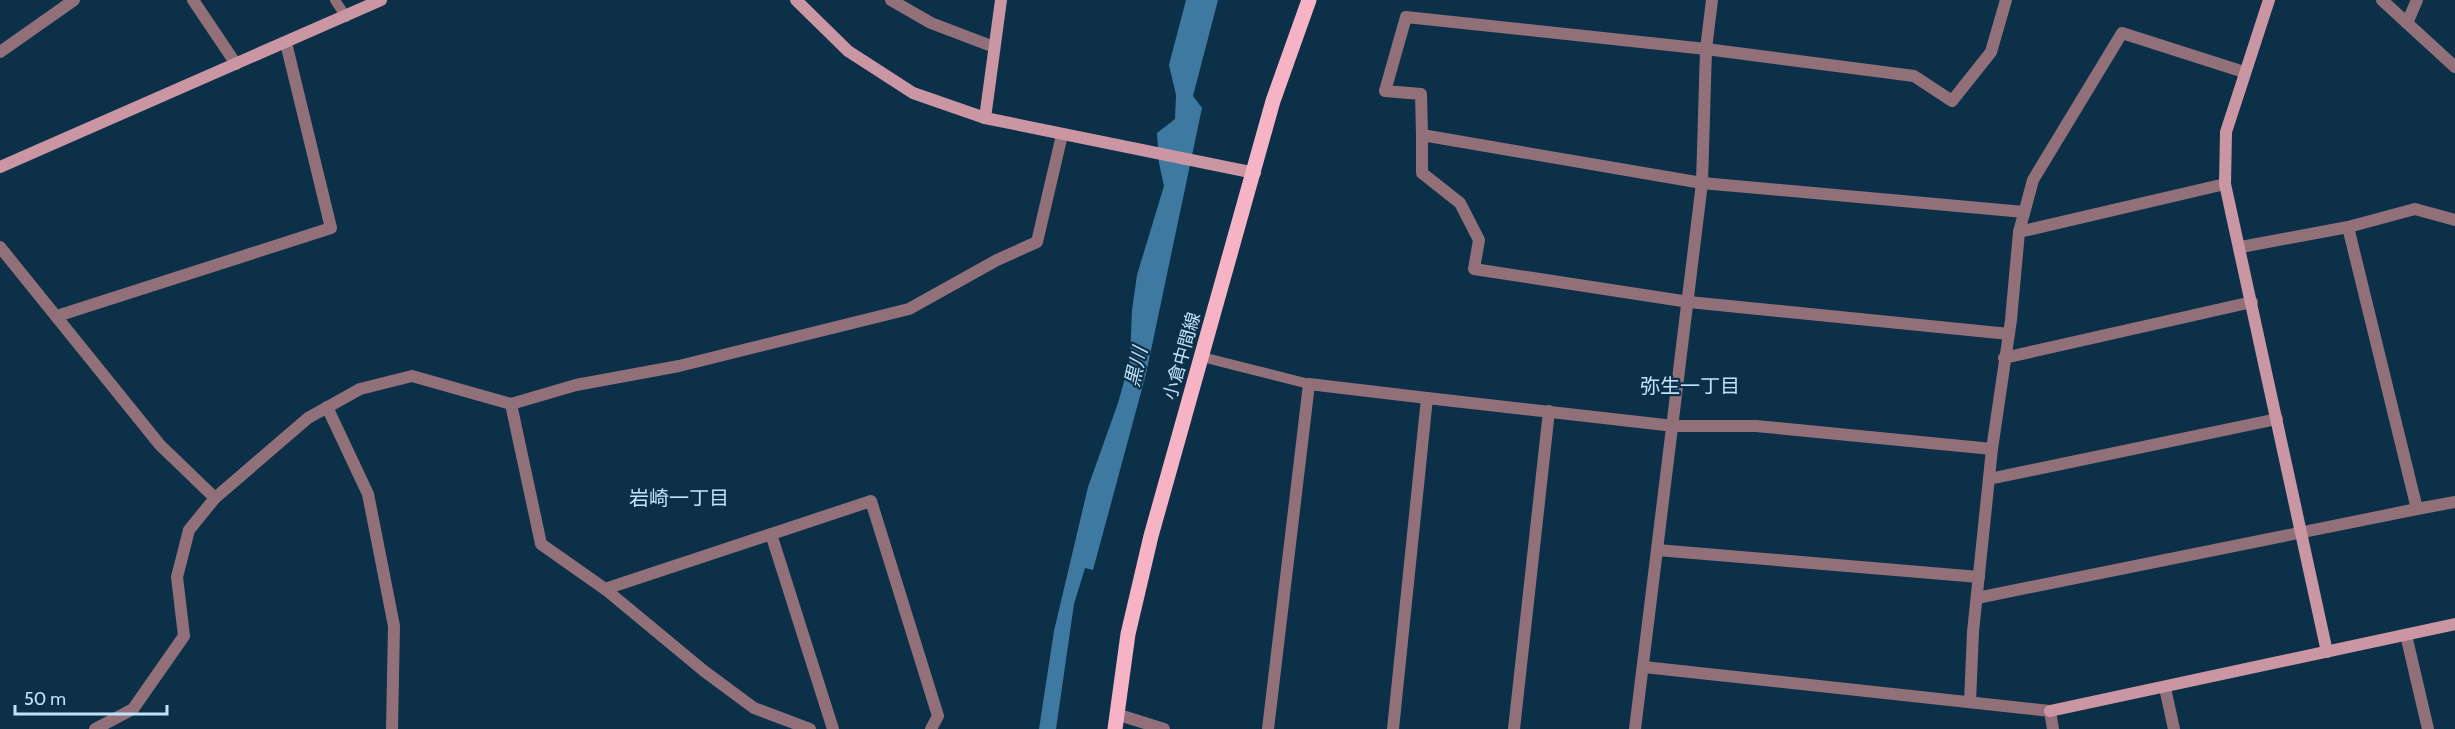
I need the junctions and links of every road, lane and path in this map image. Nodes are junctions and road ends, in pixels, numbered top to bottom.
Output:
1 (74, 0) edge
2 (193, 0) edge
3 (335, 0) edge
4 (381, 0) edge
5 (796, 0) edge
6 (891, 0) edge
7 (1001, 0) edge
8 (1309, 0) edge
9 (1712, 0) edge
10 (2006, 0) edge
11 (2269, 0) edge
12 (2382, 0) edge
13 (2417, 0) edge
14 (346, 17) junction
15 (2407, 23) junction
16 (286, 43) junction
17 (994, 47) junction
18 (1706, 49) junction
19 (0, 52) edge
20 (236, 64) junction
21 (2455, 68) edge
22 (2244, 72) junction
23 (985, 118) junction
24 (1062, 135) junction
25 (1422, 135) junction
26 (0, 167) edge
27 (1255, 173) junction
28 (1702, 183) junction
29 (2225, 184) junction
30 (2024, 212) junction
31 (2455, 220) edge
32 (2348, 227) junction
33 (2019, 232) junction
34 (0, 247) edge
35 (2241, 248) junction
36 (1689, 302) junction
37 (2252, 302) junction
38 (57, 316) junction
39 (2008, 334) junction
40 (1202, 357) junction
41 (2004, 358) junction
42 (1309, 384) junction
43 (1427, 398) junction
44 (511, 404) junction
45 (327, 407) junction
46 (1549, 411) junction
47 (2277, 419) junction
48 (1674, 426) junction
49 (1992, 449) junction
50 (1989, 479) junction
51 (215, 498) junction
52 (2455, 502) edge
53 (2416, 509) junction
54 (2300, 531) junction
55 (771, 534) junction
56 (1657, 550) junction
57 (1979, 577) junction
58 (605, 589) junction
59 (1977, 598) junction
60 (2455, 624) edge
61 (2406, 635) junction
62 (2327, 652) junction
63 (1644, 667) junction
64 (2165, 687) junction
65 (1970, 702) junction
66 (2050, 711) junction
67 (1116, 722) edge
68 (95, 729) edge
69 (392, 729) edge
70 (810, 729) edge
71 (833, 729) edge
72 (931, 729) edge
73 (1164, 729) edge
74 (1268, 729) edge
75 (1393, 729) edge
76 (1514, 729) edge
77 (1635, 729) edge
78 (2053, 729) edge
79 (2174, 729) edge
80 (2428, 729) edge

1 - 19 street
2 - 20 street
3 - 14 lane
4 - 14 street
5 - 23 street
6 - 17 street
7 - 17 street
8 - 27 main road, 小倉中間線
9 - 18 street
10 - 18 street
11 - 22 street
12 - 15 street
13 - 15 street
14 - 16 street
15 - 21 street
16 - 20 street
16 - 38 street
17 - 23 street
18 - 25 street
18 - 28 street
20 - 26 street
22 - 29 street
22 - 30 street
23 - 24 street
24 - 27 street
24 - 44 street
25 - 28 street
25 - 36 street
27 - 40 main road, 小倉中間線
28 - 30 street
28 - 36 street
29 - 33 street
29 - 35 street
30 - 33 street
31 - 32 street
32 - 35 street
32 - 53 street
33 - 39 street
34 - 38 street
35 - 37 street
36 - 39 street
36 - 48 street
37 - 41 street
37 - 47 street
38 - 51 street
39 - 41 street
40 - 42 lane
40 - 67 main road, 小倉中間線
41 - 49 street
42 - 43 street
42 - 74 street
43 - 46 street
43 - 75 street
44 - 45 street
44 - 58 street
45 - 51 street
45 - 69 street
46 - 48 street
46 - 76 street
47 - 50 street
47 - 54 street
48 - 49 street
48 - 56 street
49 - 50 street
50 - 57 street
51 - 68 street
52 - 53 street
53 - 54 street
54 - 59 street
54 - 62 street
55 - 58 street
55 - 71 street
55 - 72 street
56 - 57 street
56 - 63 street
57 - 59 street
58 - 70 street
59 - 65 street
60 - 61 street
61 - 62 street
61 - 80 street
62 - 64 street
63 - 65 street
63 - 77 street
64 - 66 street
64 - 79 street
65 - 66 street
66 - 78 street
67 - 73 street

